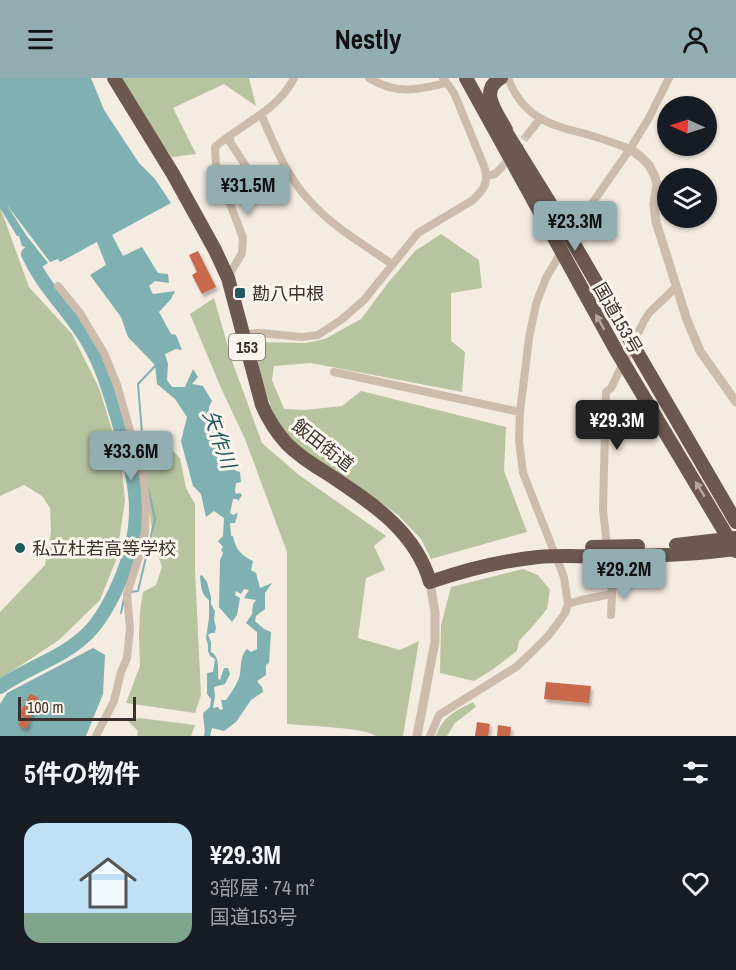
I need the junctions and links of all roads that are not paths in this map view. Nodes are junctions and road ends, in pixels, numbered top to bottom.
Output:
1 (114, 78) edge
2 (294, 78) edge
3 (369, 78) edge
4 (464, 78) edge
5 (501, 78) edge
6 (508, 78) edge
7 (669, 78) edge
8 (445, 80) edge
9 (474, 85) edge
10 (261, 114) junction
11 (540, 119) junction
12 (528, 134) tunnel mouth
13 (230, 136) junction
14 (513, 145) junction
15 (630, 149) junction
16 (285, 167) junction
17 (501, 168) tunnel mouth
18 (487, 176) junction
19 (392, 264) junction
20 (228, 278) junction
21 (58, 286) dead end
22 (676, 286) junction
23 (244, 334) junction
24 (334, 372) dead end
25 (736, 402) edge
26 (520, 412) junction
27 (736, 522) edge
28 (735, 545) edge
29 (429, 578) junction
30 (611, 590) junction
31 (568, 604) junction
32 (611, 615) dead end
33 (96, 736) edge
34 (417, 736) edge
35 (430, 736) edge

1 - 20 highway, 飯田街道 / 153
2 - 10 street
3 - 8 street
4 - 9 highway
5 - 14 highway
6 - 11 street
7 - 15 street
8 - 18 street
9 - 14 highway, 国道153号
28 -> 9 highway, 国道153号
10 - 13 street
10 - 16 street
11 - 12 street
11 - 15 street
13 - 16 street
13 - 20 street
14 - 27 highway, 国道153号
15 - 22 street
15 - 26 street
16 - 19 street
17 - 18 street
18 - 19 street
19 - 23 street
20 - 23 highway, 飯田街道 / 153
21 - 33 street
22 - 25 street
22 - 30 street
23 - 29 highway, 飯田街道 / 153
24 - 26 street
26 - 31 street
28 - 29 highway, 国道153号
29 - 34 street, 飯田街道
30 - 31 street
30 - 32 street
31 - 35 street

